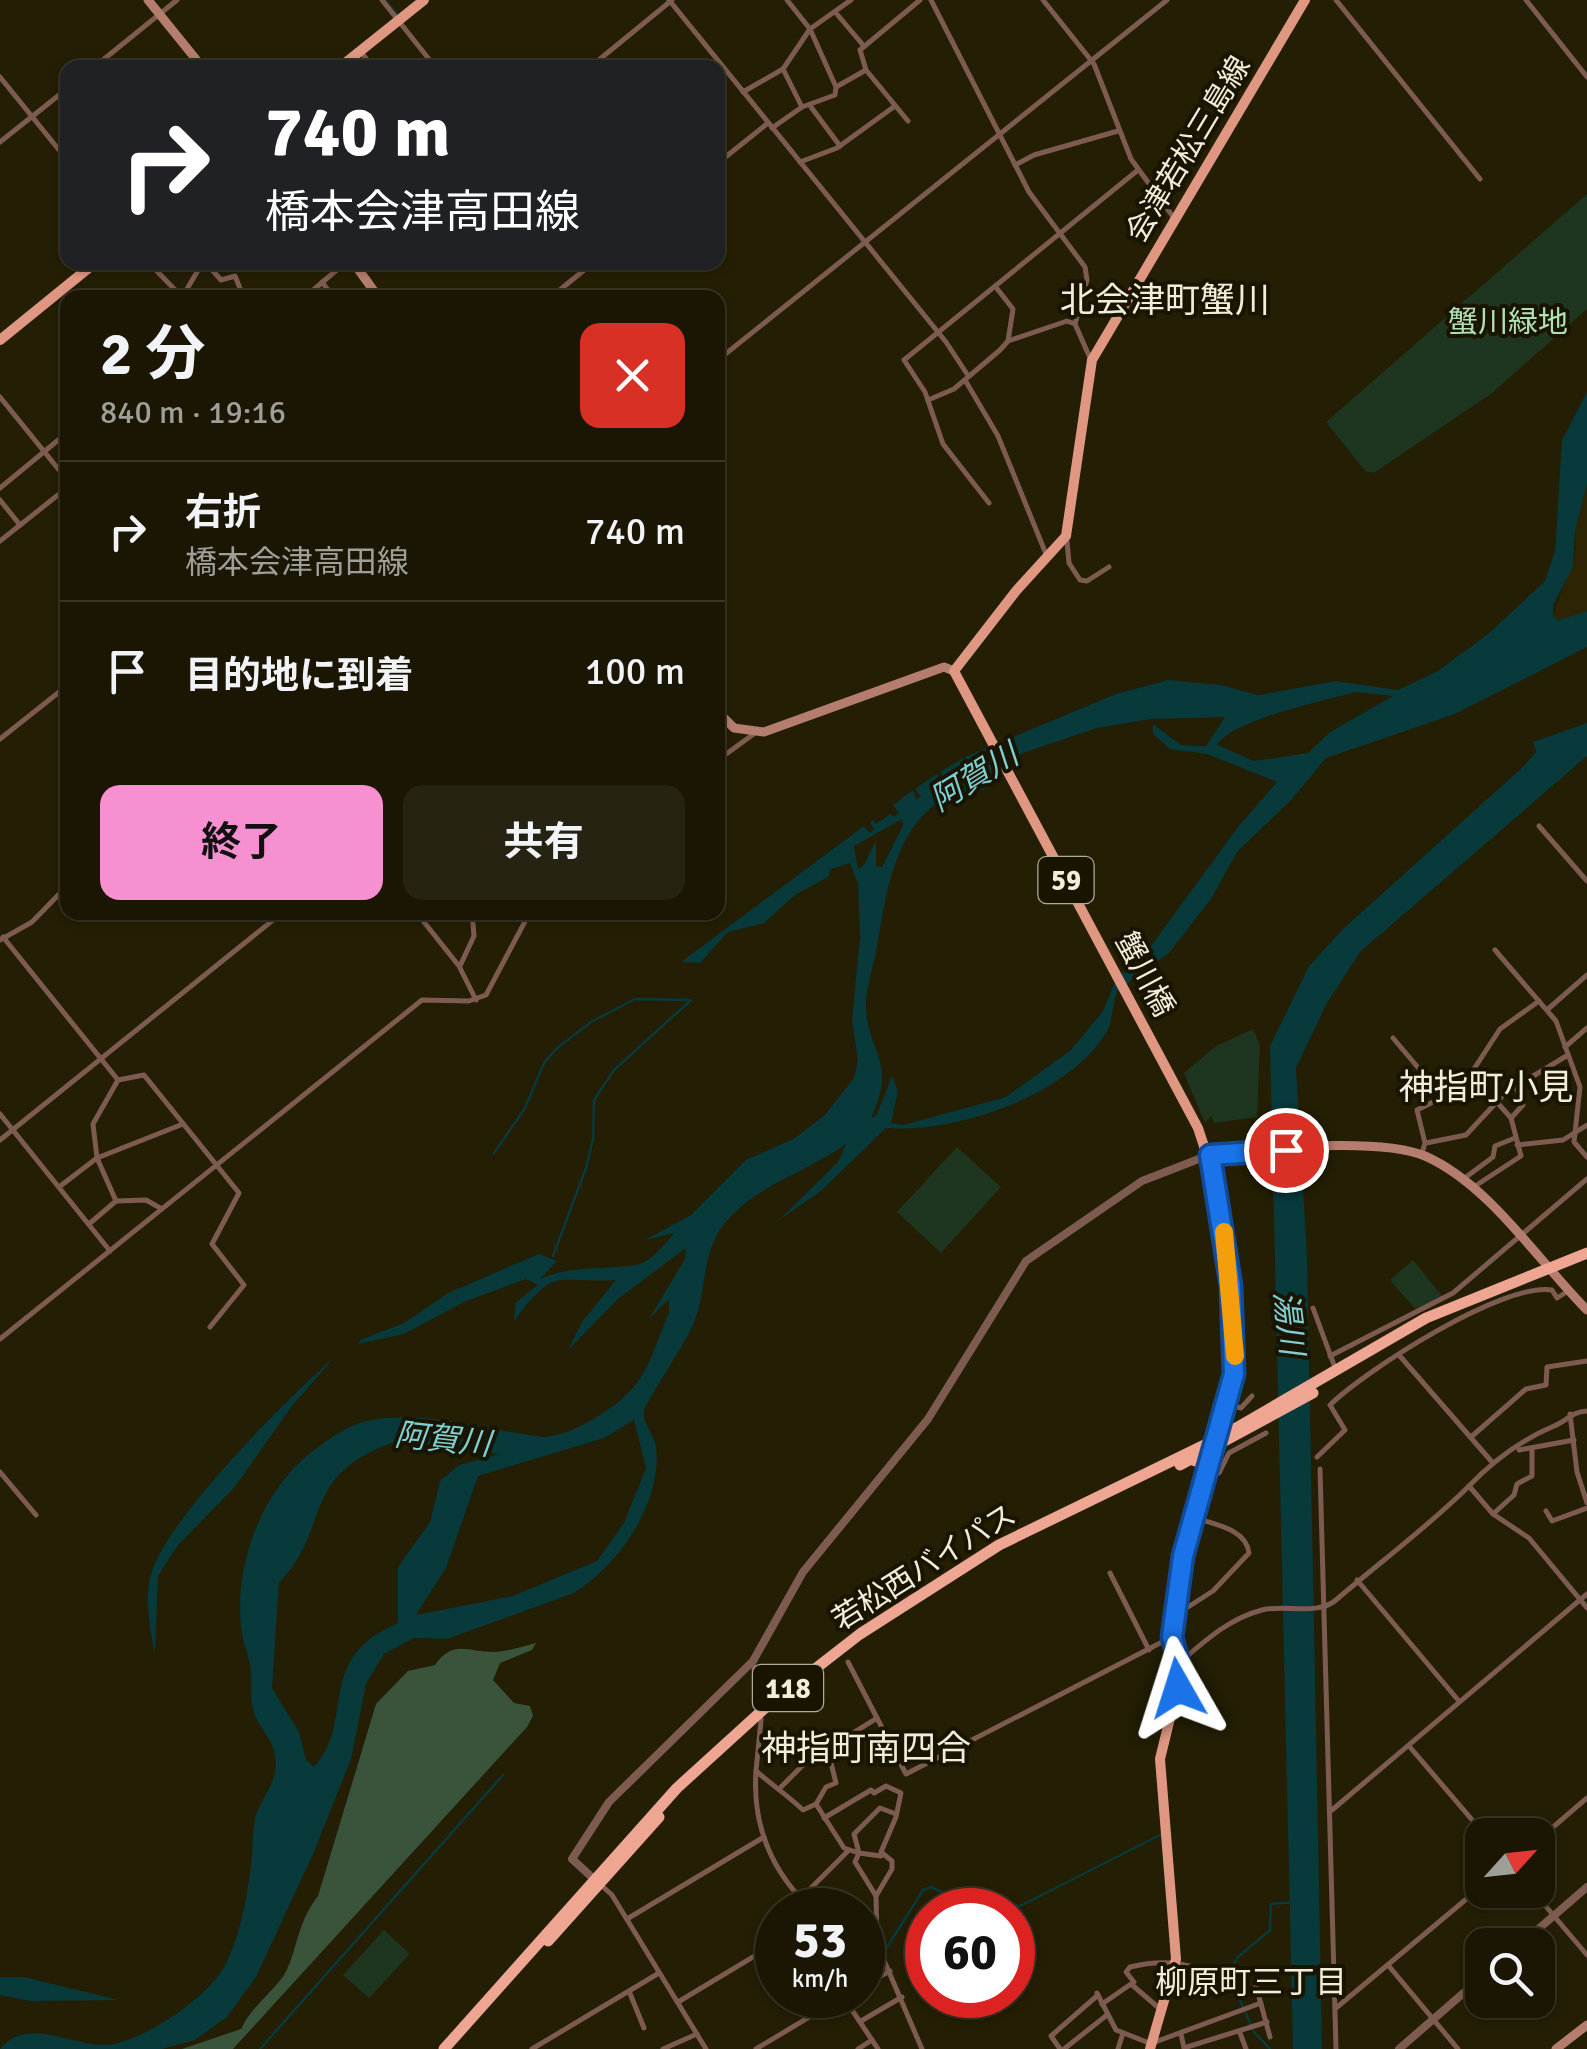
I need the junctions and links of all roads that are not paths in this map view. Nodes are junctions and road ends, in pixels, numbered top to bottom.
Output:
1 (148, 0) edge
2 (177, 0) edge
3 (382, 0) edge
4 (424, 0) edge
5 (787, 0) edge
6 (850, 0) edge
7 (920, 0) edge
8 (931, 0) edge
9 (1043, 0) edge
10 (1168, 0) edge
11 (1306, 0) edge
12 (1336, 0) edge
13 (1526, 0) edge
14 (670, 1) edge
15 (836, 12) junction
16 (160, 14) junction
17 (399, 20) junction
18 (810, 28) junction
19 (863, 45) junction
20 (360, 51) junction
21 (103, 60) edge
22 (197, 60) edge
23 (349, 60) edge
24 (367, 60) edge
25 (430, 60) edge
26 (598, 60) edge
27 (717, 60) edge
28 (1092, 60) junction
29 (783, 69) junction
30 (725, 70) edge
31 (866, 70) junction
32 (0, 77) edge
33 (1587, 77) edge
34 (836, 86) junction
35 (743, 92) junction
36 (60, 94) edge
37 (811, 106) junction
38 (895, 106) junction
39 (802, 107) junction
40 (32, 117) junction
41 (908, 121) dead end
42 (770, 126) junction
43 (1118, 130) junction
44 (1000, 135) junction
45 (0, 142) edge
46 (840, 146) junction
47 (60, 151) edge
48 (725, 158) edge
49 (800, 162) junction
50 (1015, 166) junction
51 (1138, 170) junction
52 (1480, 179) dead end
53 (1174, 218) junction
54 (1062, 232) junction
55 (865, 243) junction
56 (86, 270) edge
57 (156, 270) edge
58 (212, 270) edge
59 (339, 270) edge
60 (356, 270) edge
61 (585, 270) edge
62 (322, 282) junction
63 (995, 286) junction
64 (62, 290) edge
65 (177, 290) edge
66 (240, 290) edge
67 (313, 290) edge
68 (328, 290) edge
69 (373, 290) edge
70 (560, 290) edge
71 (60, 291) edge
72 (1075, 324) junction
73 (938, 332) junction
74 (0, 340) edge
75 (1008, 342) junction
76 (725, 354) edge
77 (1092, 360) junction
78 (966, 378) junction
79 (0, 397) edge
80 (928, 400) junction
81 (60, 439) edge
82 (45, 453) junction
83 (60, 473) edge
84 (0, 488) edge
85 (60, 491) edge
86 (0, 500) edge
87 (989, 504) dead end
88 (20, 525) junction
89 (1066, 536) junction
90 (0, 541) edge
91 (1048, 557) junction
92 (1109, 566) dead end
93 (954, 670) junction
94 (60, 691) edge
95 (725, 719) edge
96 (755, 733) junction
97 (0, 739) edge
98 (725, 755) edge
99 (1539, 826) dead end
100 (1587, 882) edge
101 (60, 893) edge
102 (274, 920) edge
103 (422, 920) edge
104 (473, 920) edge
105 (526, 920) edge
106 (2, 938) edge
107 (1495, 950) dead end
108 (459, 966) junction
109 (1587, 975) edge
110 (476, 1000) junction
111 (1539, 1001) junction
112 (1547, 1010) junction
113 (1587, 1028) edge
114 (1393, 1038) dead end
115 (1565, 1046) junction
116 (1568, 1055) junction
117 (101, 1059) junction
118 (118, 1080) junction
119 (1516, 1087) junction
120 (1444, 1098) junction
121 (1496, 1101) junction
122 (0, 1114) edge
123 (1511, 1118) junction
124 (183, 1124) junction
125 (1587, 1125) edge
126 (13, 1130) junction
127 (1575, 1134) junction
128 (0, 1140) edge
129 (1516, 1141) junction
130 (1425, 1143) junction
131 (1422, 1154) junction
132 (1210, 1155) junction
133 (97, 1158) junction
134 (1587, 1158) edge
135 (217, 1164) junction
136 (1587, 1179) edge
137 (1462, 1180) junction
138 (59, 1188) junction
139 (1471, 1188) junction
140 (116, 1201) junction
141 (162, 1209) junction
142 (89, 1224) junction
143 (1521, 1236) junction
144 (110, 1251) junction
145 (1587, 1257) edge
146 (1551, 1270) junction
147 (1568, 1291) junction
148 (1313, 1308) dead end
149 (1586, 1308) edge
150 (210, 1327) dead end
151 (0, 1339) edge
152 (1398, 1354) junction
153 (1330, 1356) junction
154 (1587, 1361) edge
155 (1334, 1364) dead end
156 (1252, 1396) dead end
157 (1228, 1408) junction
158 (1587, 1411) edge
159 (1570, 1414) junction
160 (1264, 1415) junction
161 (1240, 1425) junction
162 (1266, 1433) dead end
163 (1470, 1438) junction
164 (1574, 1440) junction
165 (1217, 1443) junction
166 (1532, 1448) junction
167 (1516, 1450) junction
168 (1317, 1457) dead end
169 (1193, 1460) junction
170 (1492, 1462) junction
171 (1320, 1469) dead end
172 (0, 1472) edge
173 (1207, 1474) junction
174 (1468, 1486) junction
175 (1587, 1506) edge
176 (1546, 1511) dead end
177 (1493, 1514) junction
178 (36, 1515) dead end
179 (1194, 1517) junction
180 (1110, 1573) dead end
181 (1356, 1580) junction
182 (1587, 1594) edge
183 (1580, 1600) junction
184 (1324, 1607) junction
185 (1587, 1608) edge
186 (1174, 1616) junction
187 (1172, 1637) junction
188 (1148, 1650) junction
189 (753, 1661) junction
190 (848, 1662) dead end
191 (1179, 1663) junction
192 (1459, 1701) junction
193 (760, 1716) junction
194 (877, 1718) junction
195 (1408, 1745) junction
196 (828, 1750) junction
197 (756, 1771) junction
198 (780, 1787) junction
199 (1587, 1798) edge
200 (816, 1804) junction
201 (1332, 1810) junction
202 (896, 1814) junction
203 (824, 1818) junction
204 (1470, 1818) edge
205 (1555, 1825) edge
206 (764, 1837) junction
207 (848, 1850) junction
208 (858, 1853) junction
209 (881, 1856) junction
210 (596, 1880) junction
211 (793, 1888) edge
212 (811, 1888) edge
213 (871, 1888) edge
214 (880, 1888) edge
215 (1587, 1888) edge
216 (1465, 1900) edge
217 (1547, 1908) edge
218 (1554, 1916) junction
219 (628, 1919) junction
220 (1540, 1928) edge
221 (1587, 1955) edge
222 (755, 1956) edge
223 (885, 1961) edge
224 (1176, 1962) junction
225 (1388, 1965) junction
226 (890, 1971) junction
227 (659, 1973) junction
228 (885, 1974) edge
229 (1226, 1982) dead end
230 (1131, 1984) junction
231 (1256, 1986) dead end
232 (629, 1991) junction
233 (1465, 1993) edge
234 (902, 1997) junction
235 (678, 2002) junction
236 (1102, 2004) junction
237 (1262, 2004) junction
238 (1336, 2008) junction
239 (1162, 2011) junction
240 (1107, 2015) junction
241 (807, 2018) edge
242 (859, 2018) edge
243 (1434, 2020) junction
244 (861, 2021) junction
245 (1267, 2022) junction
246 (1587, 2025) edge
247 (644, 2028) dead end
248 (1240, 2033) junction
249 (697, 2034) junction
250 (1123, 2034) junction
251 (1180, 2034) junction
252 (1270, 2037) dead end
253 (873, 2040) junction
254 (1216, 2040) junction
255 (1151, 2045) edge
256 (1078, 2046) edge
257 (534, 2048) edge
258 (444, 2049) edge
259 (452, 2049) edge
260 (663, 2049) edge
261 (706, 2049) edge
262 (756, 2049) edge
263 (858, 2049) edge
264 (878, 2049) edge
265 (922, 2049) edge
266 (1062, 2049) edge
267 (1118, 2049) edge
268 (1220, 2049) edge
269 (1246, 2049) edge
270 (1336, 2049) edge
271 (1399, 2049) edge
272 (1458, 2049) edge
273 (1556, 2049) edge

1 - 16 main road
2 - 16 street
3 - 17 street
4 - 17 main road
5 - 18 street
6 - 15 street
7 - 19 street
8 - 44 street
9 - 28 street
10 - 28 street
11 - 53 main road, 会津若松三島線
12 - 52 street
13 - 33 street
14 - 26 street
14 - 27 street
15 - 18 street
15 - 19 street
16 - 21 street
16 - 22 main road
17 - 20 main road
17 - 25 street
18 - 29 street
18 - 34 street
19 - 31 street
20 - 23 main road
20 - 24 street
28 - 43 street
28 - 44 street
29 - 35 street
29 - 39 street
30 - 35 street
31 - 34 street
31 - 38 street
32 - 40 street
34 - 37 street
35 - 42 street
36 - 40 street
37 - 39 street
37 - 46 street
38 - 41 street
38 - 46 street
39 - 42 street
40 - 45 street
40 - 47 street
42 - 48 street
42 - 49 street
43 - 50 street
43 - 51 street
44 - 50 street
44 - 55 street
46 - 49 street
49 - 55 street
50 - 54 street
51 - 53 street
51 - 54 street
53 - 77 main road, 会津若松三島線
54 - 63 street
54 - 72 street
55 - 73 street
55 - 76 street
56 - 64 main road
57 - 65 street
58 - 66 street
59 - 62 street
60 - 69 main road
61 - 70 street
62 - 67 street
62 - 68 street
63 - 73 street
63 - 75 street
71 - 74 main road
72 - 75 street
72 - 77 street
73 - 78 street
73 - 80 street
75 - 78 street
77 - 89 main road, 会津若松三島線
78 - 80 street
78 - 91 street
79 - 82 street
80 - 87 street
81 - 82 street
82 - 83 street
82 - 84 street
85 - 88 street
86 - 88 street
88 - 90 street
89 - 91 main road
89 - 92 street
91 - 93 main road
93 - 96 main road
93 - 132 main road, 蟹川橋 / 59
94 - 97 street
95 - 96 main road
96 - 98 street
99 - 100 street
101 - 106 street
102 - 117 street
103 - 108 street
104 - 108 street
105 - 110 street
106 - 117 street
107 - 111 street
108 - 110 street
109 - 112 street
110 - 135 street
111 - 112 street
111 - 120 street
112 - 115 street
113 - 115 street
114 - 120 street
115 - 116 street
116 - 119 street
116 - 127 street
117 - 118 street
117 - 126 street
118 - 124 street
118 - 133 street
119 - 121 street
119 - 123 street
120 - 130 street
121 - 123 street
121 - 130 street
122 - 126 street
123 - 129 street
124 - 133 street
124 - 135 street
125 - 127 street
126 - 128 street
126 - 138 street
127 - 129 street
127 - 134 street
129 - 137 street
129 - 139 street
130 - 131 street
131 - 132 main road
131 - 137 main road
132 - 157 main road, 59
132 - 189 street
133 - 138 street
133 - 140 street
135 - 141 street
135 - 150 street
136 - 143 street
137 - 139 main road
138 - 142 street
139 - 143 main road
140 - 141 street
140 - 142 street
141 - 144 street
142 - 144 street
143 - 146 main road
143 - 153 street
144 - 151 street
145 - 146 highway, 118
146 - 147 main road
146 - 160 highway, 118
147 - 149 main road
147 - 152 street
148 - 153 street
152 - 163 street
152 - 168 street
153 - 155 street
154 - 163 street
156 - 157 street
157 - 161 main road
157 - 165 main road, 59
158 - 159 street
159 - 164 street
159 - 167 street
160 - 161 highway, 118
160 - 165 highway, 118
161 - 165 highway, 118
162 - 173 street
163 - 170 street
164 - 166 street
164 - 175 street
165 - 169 highway, 若松西バイパス / 118
165 - 173 main road, 59
165 - 193 highway, 若松西バイパス / 118
166 - 167 street
166 - 177 street
167 - 170 street
169 - 173 highway
169 - 193 highway, 若松西バイパス / 118
170 - 174 street
171 - 184 street
172 - 178 street
173 - 179 main road, 59
174 - 177 street
174 - 181 street
175 - 176 street
177 - 183 street
179 - 186 main road, 59
179 - 186 street
180 - 188 street
181 - 184 street
181 - 192 street
182 - 183 street
183 - 185 street
183 - 192 street
184 - 191 street
184 - 201 street
186 - 187 main road, 59
187 - 188 street
187 - 191 main road, 59
188 - 194 street
189 - 193 street
189 - 210 street
190 - 194 street
191 - 224 main road, 59
192 - 195 street
193 - 197 street
193 - 210 highway, 若松西バイパス / 118
194 - 196 street
195 - 201 street
195 - 204 street
196 - 198 street
196 - 200 street
197 - 198 street
197 - 206 street
198 - 200 street
199 - 205 street
200 - 203 street
201 - 238 street
202 - 203 street
202 - 208 street
202 - 209 street
203 - 207 street
206 - 211 street
206 - 219 street
207 - 208 street
207 - 212 street
208 - 209 street
208 - 213 street
209 - 214 street
210 - 219 street
210 - 258 highway, 若松西バイパス / 118
210 - 259 highway, 若松西バイパス / 118
215 - 218 street
216 - 225 street
217 - 218 street
218 - 220 street
218 - 221 street
219 - 227 street
222 - 235 street
223 - 226 street
224 - 229 street
224 - 230 street
224 - 239 main road, 59
225 - 238 street
225 - 243 street
226 - 228 street
226 - 234 street
227 - 232 street
227 - 235 street
230 - 236 street
230 - 239 street
231 - 237 street
232 - 247 street
232 - 257 street
233 - 243 street
234 - 244 street
234 - 265 street
235 - 249 street
236 - 240 street
236 - 266 street
237 - 245 street
237 - 251 street
238 - 270 street
239 - 255 main road, 59
240 - 250 street
240 - 256 street
241 - 262 street
242 - 244 street
243 - 271 street
243 - 272 street
244 - 253 street
245 - 248 street
245 - 252 street
246 - 273 main road
248 - 254 street
248 - 269 street
249 - 260 street
249 - 261 street
250 - 255 street
250 - 267 street
251 - 254 street
251 - 255 street
253 - 263 street
253 - 264 street
254 - 268 street
256 - 266 street

